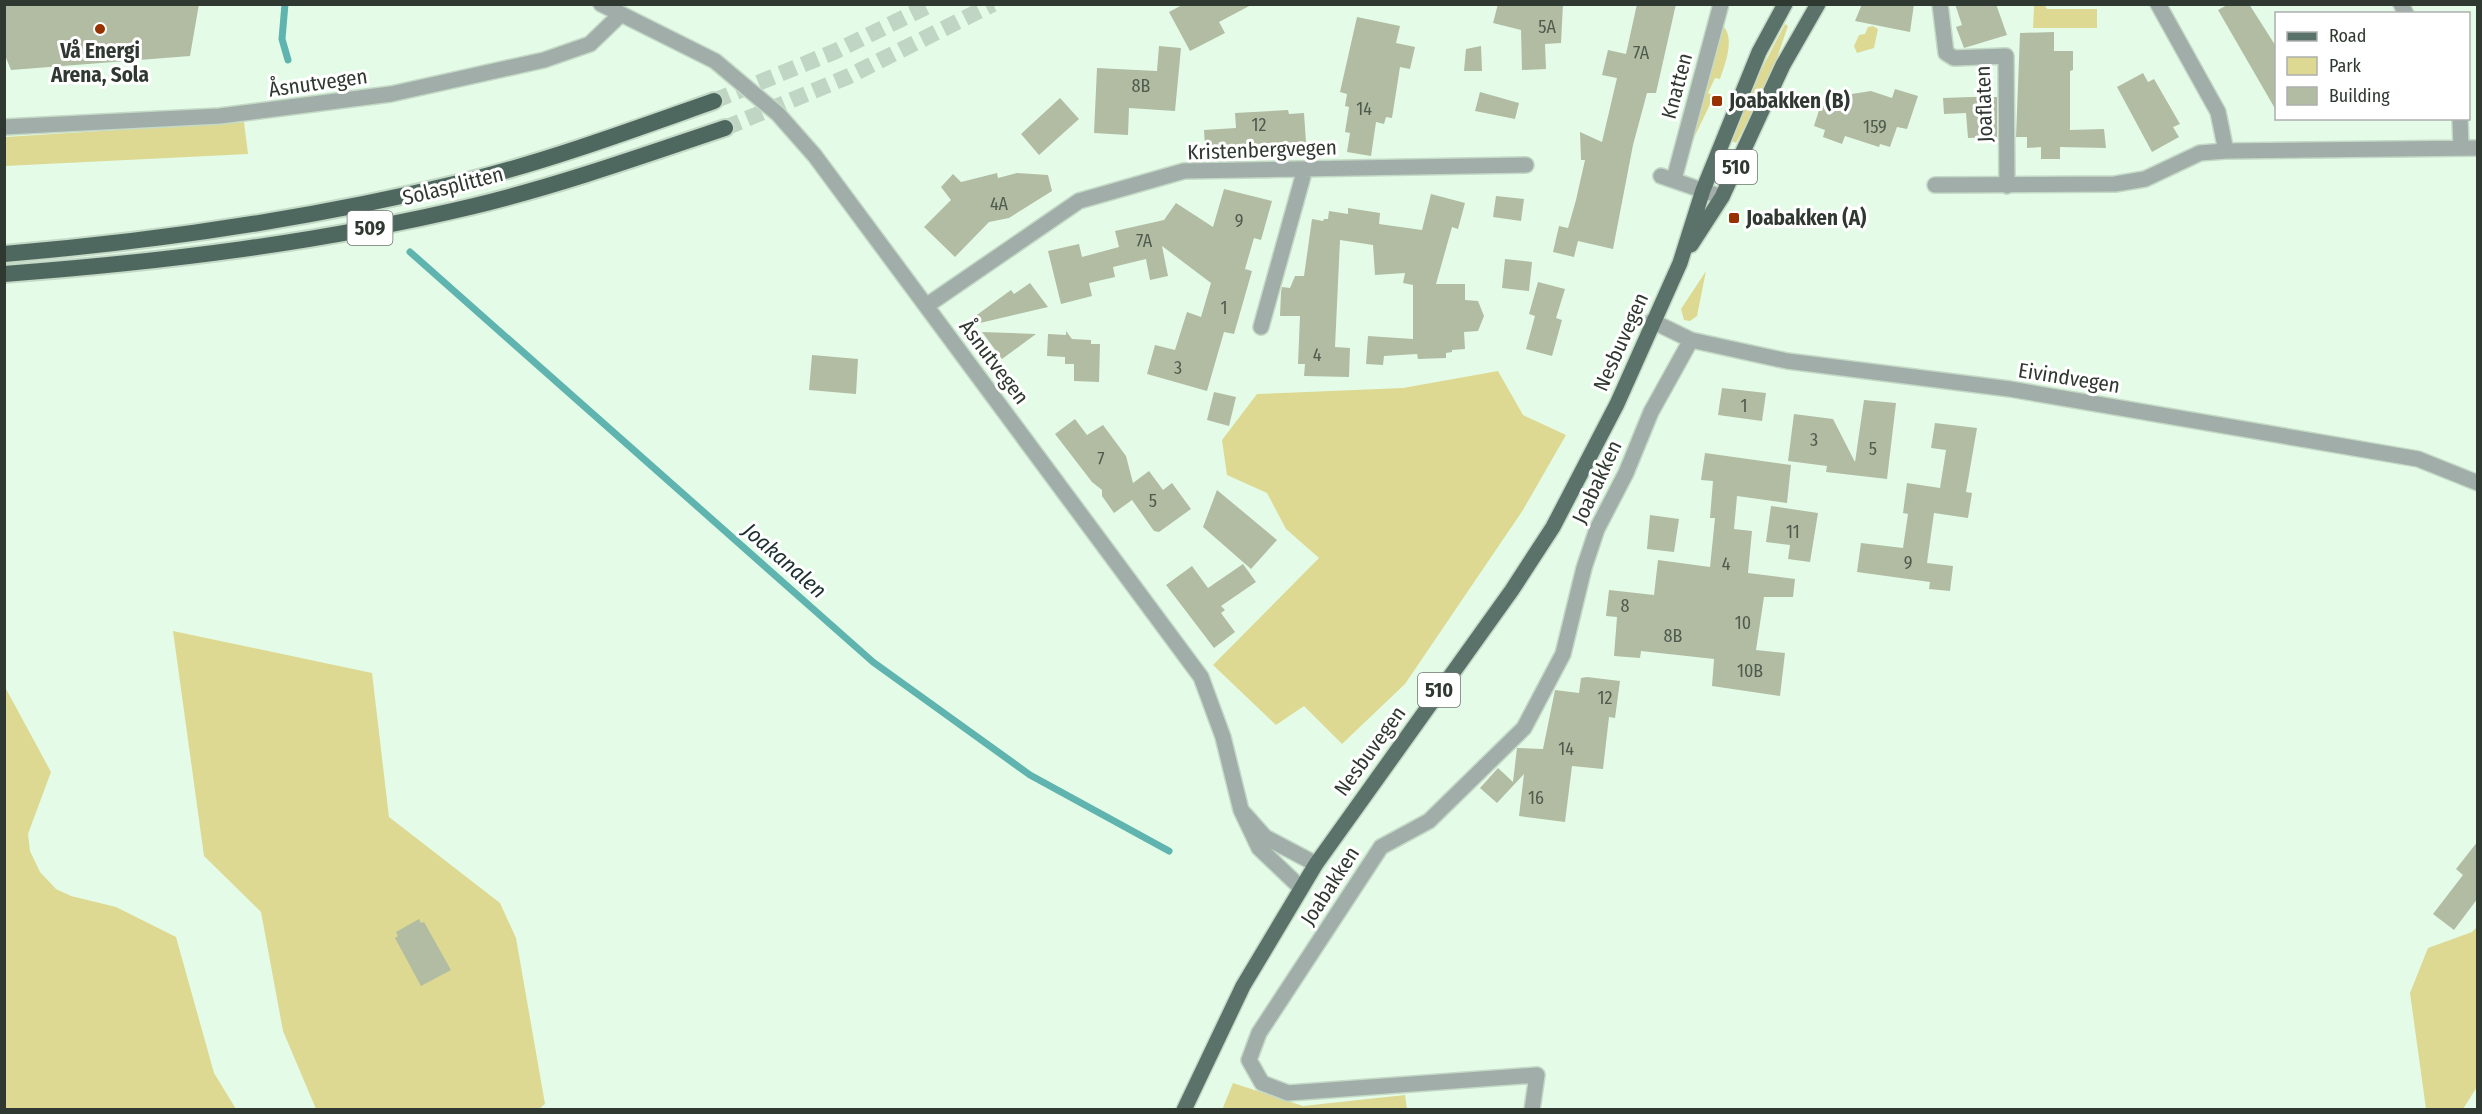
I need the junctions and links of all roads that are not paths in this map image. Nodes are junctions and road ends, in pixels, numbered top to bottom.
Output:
1 (601, 4) edge
2 (1721, 4) edge
3 (1785, 4) edge
4 (1818, 4) edge
5 (1940, 4) edge
6 (2158, 4) edge
7 (620, 15) junction
8 (714, 101) tunnel mouth
9 (2460, 120) edge
10 (4, 127) edge
11 (725, 128) tunnel mouth
12 (2461, 148) junction
13 (2478, 148) edge
14 (2226, 151) junction
15 (1526, 165) dead end
16 (1305, 170) junction
17 (1935, 185) dead end
18 (2007, 186) junction
19 (1703, 190) junction
20 (1722, 197) junction
21 (4, 254) edge
22 (1680, 262) junction
23 (4, 274) edge
24 (926, 306) junction
25 (1652, 321) junction
26 (1261, 327) dead end
27 (1691, 340) junction
28 (2478, 483) edge
29 (1241, 810) junction
30 (1316, 864) junction
31 (1301, 888) junction
32 (1184, 1110) edge
33 (1532, 1110) edge

1 - 7 street, Åsnutvegen
2 - 19 street, Knatten
3 - 19 main road, Nesbuvegen / 510
4 - 20 main road, Nesbuvegen / 510
5 - 18 street, Joaflaten
6 - 14 street
7 - 10 street, Åsnutvegen
7 - 24 street, Åsnutvegen
8 - 21 highway, Solasplitten / 509
9 - 12 street
11 - 23 highway, Solasplitten / 509
12 - 13 street
12 - 14 street
14 - 18 street
15 - 16 street, Kristenbergvegen
16 - 24 street, Kristenbergvegen
16 - 26 street
17 - 18 street
19 - 20 street, Knatten
19 - 22 main road, Nesbuvegen / 510
20 - 22 main road, Nesbuvegen / 510
22 - 25 main road, Nesbuvegen / 510
24 - 29 street, Åsnutvegen
25 - 27 street, Eivindvegen
25 - 30 main road, Nesbuvegen / 510
27 - 28 street, Eivindvegen
27 - 33 street, Joabakken
29 - 30 street, Åsnutvegen
29 - 31 street, Åsnutvegen
30 - 31 main road, Nesbuvegen / 510
31 - 32 main road, Nesbuvegen / 510

